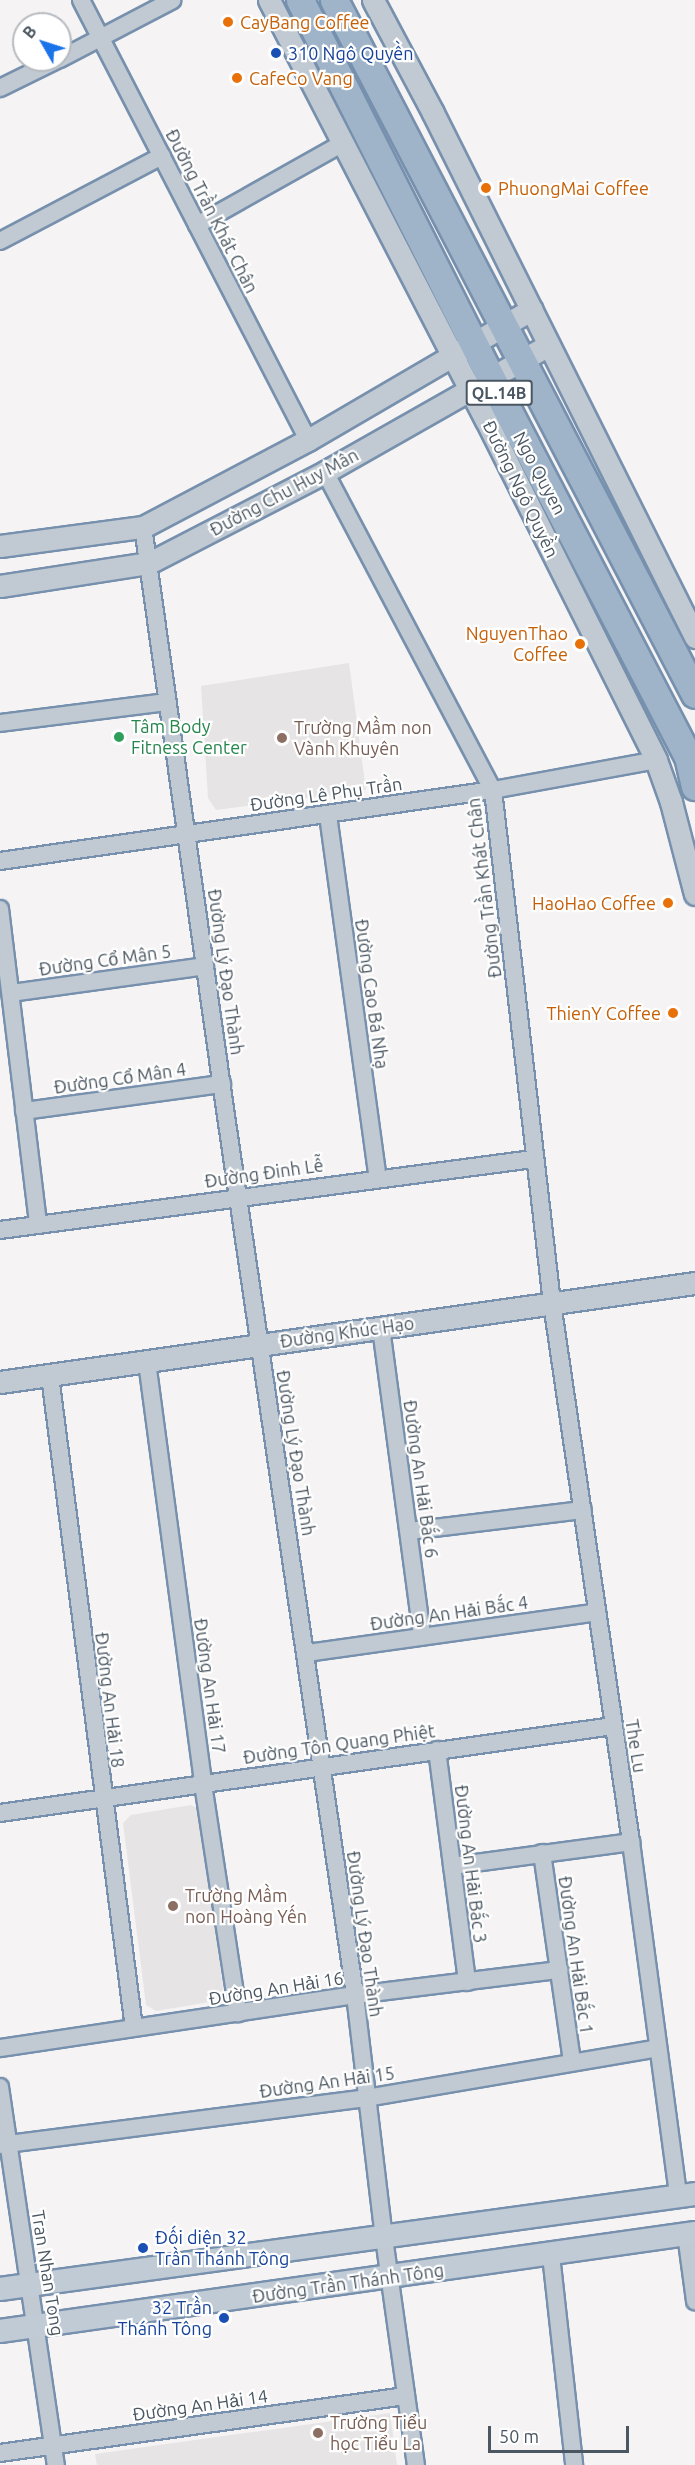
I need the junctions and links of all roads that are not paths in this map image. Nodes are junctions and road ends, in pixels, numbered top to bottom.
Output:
1 (81, 0) edge
2 (173, 0) edge
3 (269, 0) edge
4 (300, 0) edge
5 (334, 0) edge
6 (373, 0) edge
7 (101, 38) junction
8 (72, 52) edge
9 (33, 72) edge
10 (0, 88) edge
11 (343, 143) junction
12 (162, 156) junction
13 (197, 225) junction
14 (0, 241) edge
15 (532, 309) junction
16 (505, 325) junction
17 (549, 345) junction
18 (464, 350) junction
19 (523, 360) junction
20 (481, 384) junction
21 (308, 440) junction
22 (325, 472) junction
23 (143, 527) junction
24 (0, 546) edge
25 (149, 563) junction
26 (0, 586) edge
27 (695, 637) edge
28 (695, 694) edge
29 (167, 702) junction
30 (0, 723) edge
31 (656, 760) junction
32 (695, 786) edge
33 (493, 790) junction
34 (328, 815) junction
35 (188, 832) junction
36 (0, 861) edge
37 (695, 894) edge
38 (0, 909) edge
39 (205, 966) junction
40 (11, 993) junction
41 (222, 1084) junction
42 (24, 1111) junction
43 (534, 1159) junction
44 (378, 1178) junction
45 (238, 1196) junction
46 (38, 1225) junction
47 (0, 1230) edge
48 (695, 1283) edge
49 (552, 1303) junction
50 (381, 1328) junction
51 (260, 1345) junction
52 (147, 1362) junction
53 (50, 1376) junction
54 (0, 1382) edge
55 (583, 1510) junction
56 (409, 1531) junction
57 (597, 1612) junction
58 (422, 1636) junction
59 (307, 1653) junction
60 (613, 1726) junction
61 (437, 1750) junction
62 (321, 1767) junction
63 (203, 1784) junction
64 (103, 1798) junction
65 (0, 1813) edge
66 (631, 1842) junction
67 (542, 1853) junction
68 (452, 1866) junction
69 (559, 1970) junction
70 (467, 1982) junction
71 (355, 1995) junction
72 (238, 2013) junction
73 (134, 2028) junction
74 (0, 2048) edge
75 (658, 2048) junction
76 (572, 2062) junction
77 (0, 2087) edge
78 (366, 2098) junction
79 (4, 2144) edge
80 (687, 2195) edge
81 (690, 2233) edge
82 (384, 2238) junction
83 (550, 2255) junction
84 (391, 2278) junction
85 (30, 2285) junction
86 (0, 2289) edge
87 (695, 2301) edge
88 (36, 2326) junction
89 (0, 2331) edge
90 (406, 2396) junction
91 (54, 2445) junction
92 (0, 2453) edge
93 (56, 2465) edge
94 (416, 2465) edge
95 (574, 2465) edge

1 - 7 street, Đường Trần Khát Chân
2 - 7 street
3 - 11 street
4 - 18 highway, Ngo Quyen / QL.14B
5 - 16 highway, Ngo Quyen / QL.14B
6 - 15 street
7 - 8 street
7 - 12 street, Đường Trần Khát Chân
9 - 10 street
11 - 13 street
11 - 18 street
12 - 13 street, Đường Trần Khát Chân
12 - 14 street
13 - 21 street, Đường Trần Khát Chân
15 - 16 street, Đường Chu Huy Mân
15 - 17 street
16 - 18 street, Đường Chu Huy Mân
16 - 19 highway, Ngo Quyen / QL.14B
17 - 19 street, Đường Chu Huy Mân
17 - 27 street
18 - 20 highway, Ngo Quyen / QL.14B
18 - 21 street, Đường Chu Huy Mân
19 - 20 street, Đường Chu Huy Mân
19 - 28 highway, Ngo Quyen / QL.14B
20 - 22 street, Đường Chu Huy Mân
20 - 31 street, Đường Ngô Quyền
20 - 32 highway, Ngo Quyen / QL.14B
21 - 23 street, Đường Chu Huy Mân
22 - 25 street, Đường Chu Huy Mân
22 - 33 street, Đường Trần Khát Chân
23 - 24 street, Đường Chu Huy Mân
23 - 25 street, Đường Lý Đạo Thành
25 - 26 street, Đường Chu Huy Mân
25 - 29 street, Đường Lý Đạo Thành
29 - 30 street
29 - 35 street, Đường Lý Đạo Thành
31 - 33 street, Đường Lê Phụ Trần
31 - 37 street, Đường Ngô Quyền
33 - 34 street, Đường Lê Phụ Trần
33 - 43 street, Đường Trần Khát Chân
34 - 35 street, Đường Lê Phụ Trần
34 - 44 street, Đường Cao Bá Nhạ
35 - 36 street, Đường Lê Phụ Trần
35 - 39 street, Đường Lý Đạo Thành
38 - 40 street
39 - 40 street, Đường Cổ Mân 5
39 - 41 street, Đường Lý Đạo Thành
40 - 42 street
41 - 42 street, Đường Cổ Mân 4
41 - 45 street, Đường Lý Đạo Thành
42 - 46 street
43 - 44 street, Đường Đinh Lễ
43 - 49 street, Đường Trần Khát Chân
44 - 45 street, Đường Đinh Lễ
45 - 46 street, Đường Đinh Lễ
45 - 51 street, Đường Lý Đạo Thành
46 - 47 street, Đường Đinh Lễ
48 - 49 street, Đường Khúc Hạo
49 - 50 street, Đường Khúc Hạo
49 - 55 street, The Lu
50 - 51 street, Đường Khúc Hạo
50 - 56 street, Đường An Hải Bắc 6
51 - 52 street, Đường Khúc Hạo
51 - 59 street, Đường Lý Đạo Thành
52 - 53 street, Đường Khúc Hạo
52 - 63 street, Đường An Hải 17
53 - 54 street, Đường Khúc Hạo
53 - 64 street, Đường An Hải 18
55 - 56 street
55 - 57 street, The Lu
56 - 58 street, Đường An Hải Bắc 6
57 - 58 street, Đường An Hải Bắc 4
57 - 60 street, The Lu
58 - 59 street, Đường An Hải Bắc 4
59 - 62 street, Đường Lý Đạo Thành
60 - 61 street, Đường Tôn Quang Phiệt
60 - 66 street, The Lu
61 - 62 street, Đường Tôn Quang Phiệt
61 - 68 street, Đường An Hải Bắc 3
62 - 63 street, Đường Tôn Quang Phiệt
62 - 71 street, Đường Lý Đạo Thành
63 - 64 street, Đường Tôn Quang Phiệt
63 - 72 street, Đường An Hải 17
64 - 65 street, Đường Tôn Quang Phiệt
64 - 73 street, Đường An Hải 18
66 - 67 street
66 - 75 street, The Lu
67 - 68 street
67 - 69 street, Đường An Hải Bắc 1
68 - 70 street, Đường An Hải Bắc 3
69 - 70 street, Đường An Hải 16
69 - 76 street, Đường An Hải Bắc 1
70 - 71 street, Đường An Hải 16
71 - 72 street, Đường An Hải 16
71 - 78 street, Đường Lý Đạo Thành
72 - 73 street, Đường An Hải 16
73 - 74 street, Đường An Hải 16
75 - 76 street, Đường An Hải 15
75 - 80 street, The Lu
76 - 78 street, Đường An Hải 15
77 - 79 street, Tran Nhan Tong
78 - 79 street, Đường An Hải 15
78 - 82 street, Đường Lý Đạo Thành
79 - 85 street, Tran Nhan Tong
80 - 82 main road
81 - 83 main road, Đường Trần Thánh Tông
81 - 87 street
82 - 84 street, Đường Lý Đạo Thành
82 - 85 main road
83 - 84 main road, Đường Trần Thánh Tông
83 - 95 street
84 - 88 main road, Đường Trần Thánh Tông
84 - 90 street, Đường Lý Đạo Thành
85 - 86 main road
85 - 88 street, Tran Nhan Tong
88 - 89 main road, Đường Trần Thánh Tông
88 - 91 street, Tran Nhan Tong
90 - 91 street, Đường An Hải 14
90 - 94 street, Đường Lý Đạo Thành
91 - 92 street, Đường An Hải 14
91 - 93 street, Tran Nhan Tong

